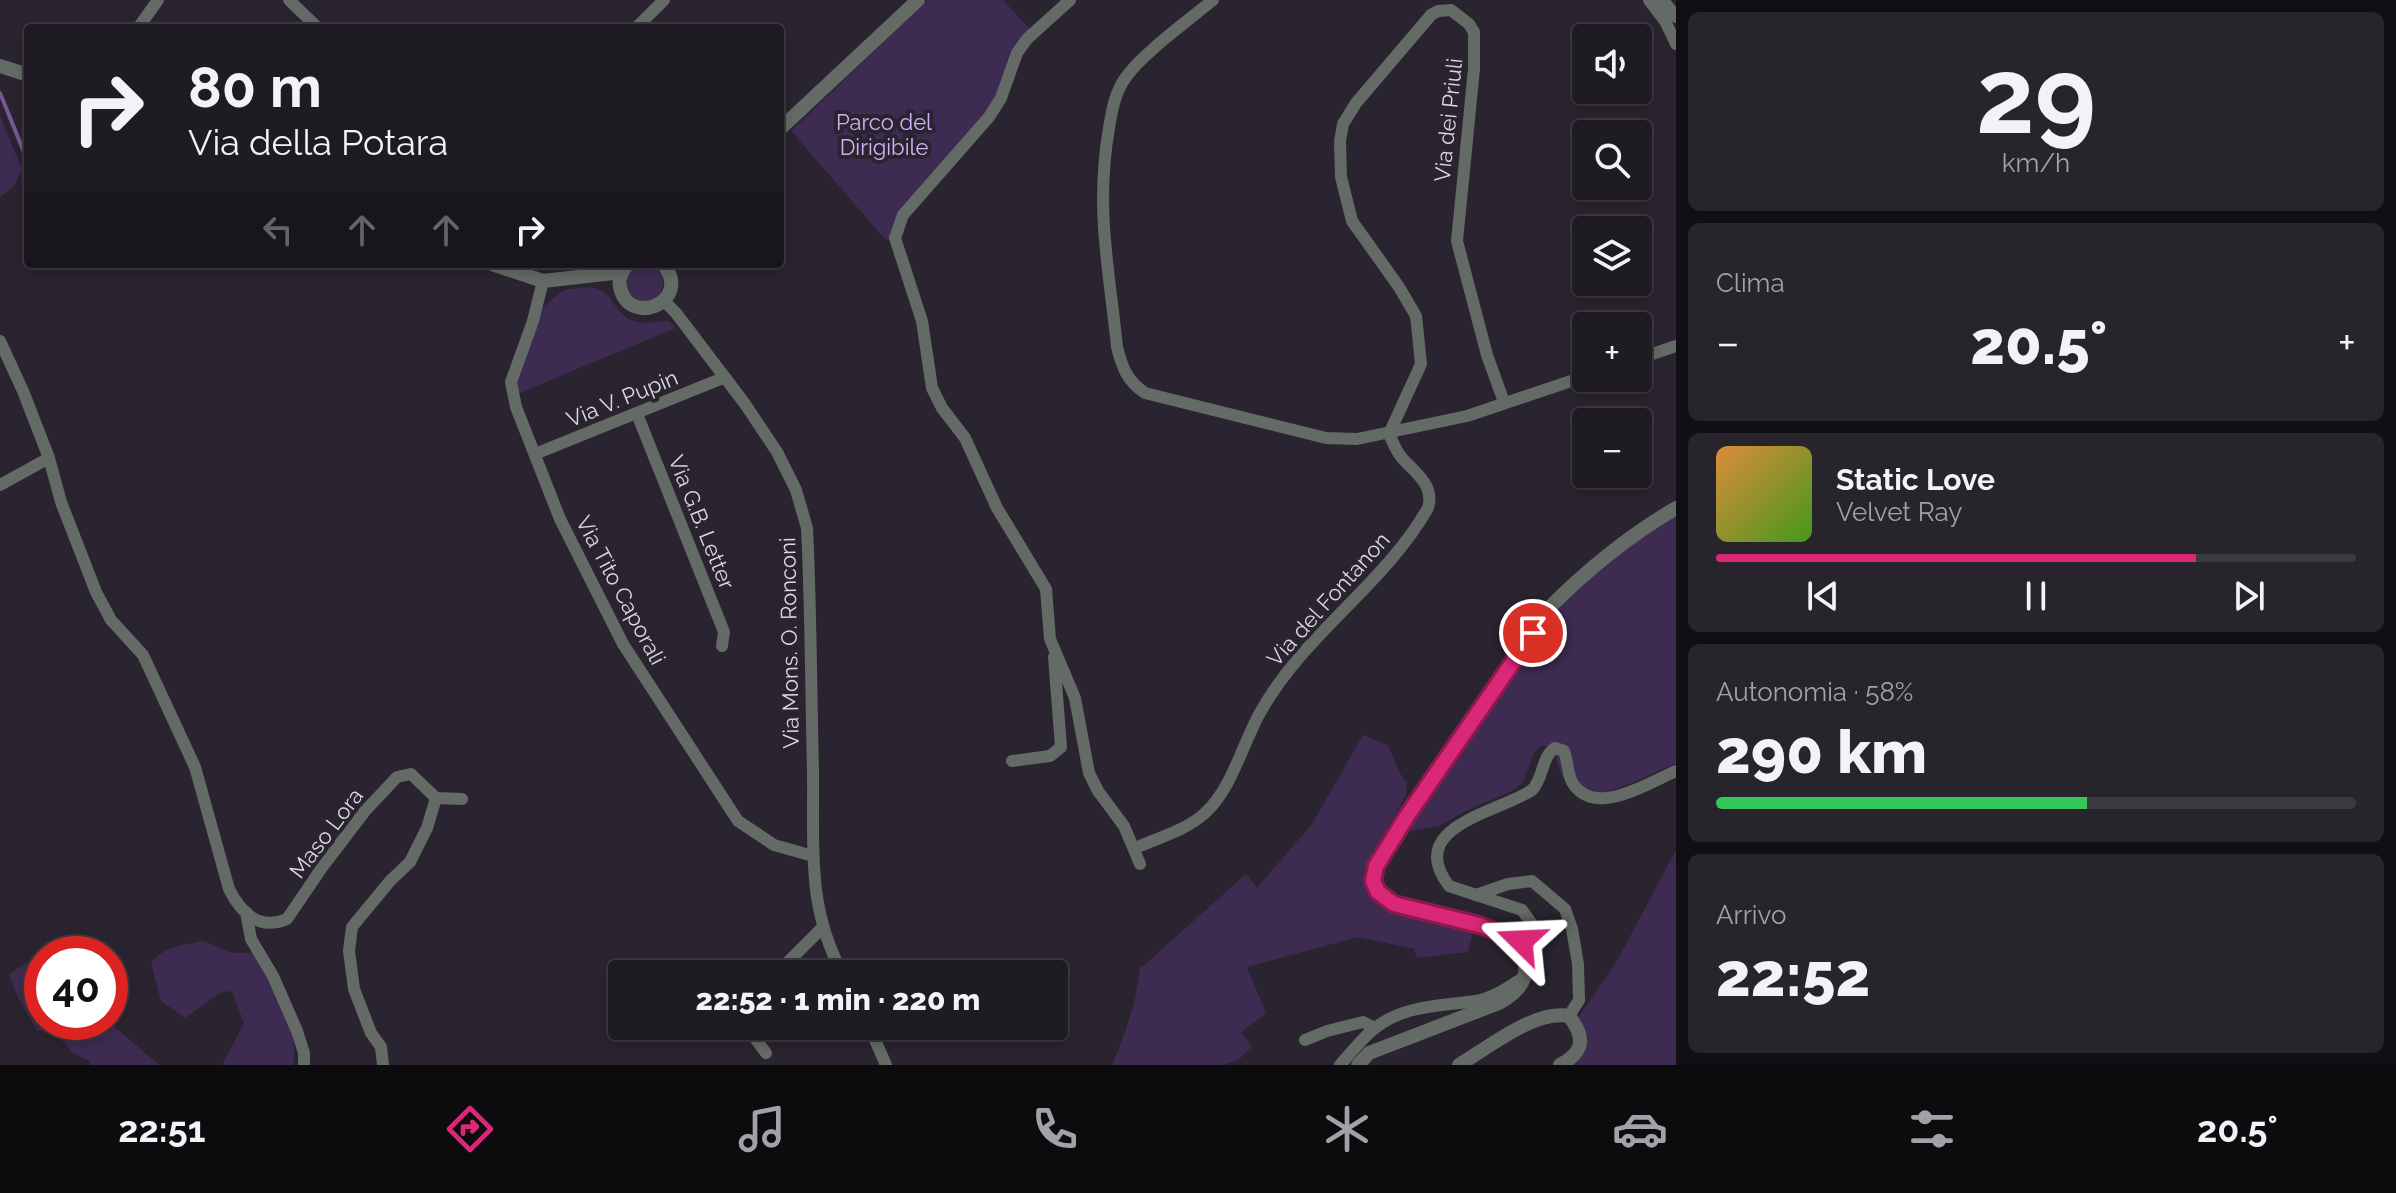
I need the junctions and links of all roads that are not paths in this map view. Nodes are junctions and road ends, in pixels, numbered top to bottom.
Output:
1 (158, 0) edge
2 (289, 0) edge
3 (664, 0) edge
4 (918, 0) edge
5 (1070, 0) edge
6 (1213, 0) edge
7 (1649, 0) edge
8 (1663, 0) edge
9 (1676, 17) edge
10 (141, 24) edge
11 (314, 24) edge
12 (640, 24) edge
13 (1676, 44) edge
14 (0, 66) edge
15 (24, 74) edge
16 (784, 125) edge
17 (504, 268) edge
18 (625, 268) edge
19 (665, 268) edge
20 (543, 281) junction
21 (664, 301) junction
22 (0, 341) edge
23 (1676, 346) edge
24 (1652, 354) edge
25 (723, 378) junction
26 (1572, 380) edge
27 (1504, 402) junction
28 (637, 414) junction
29 (1389, 434) junction
30 (535, 454) junction
31 (49, 458) junction
32 (0, 485) edge
33 (1676, 508) edge
34 (722, 646) dead end
35 (1053, 650) junction
36 (1012, 761) dead end
37 (1676, 771) edge
38 (436, 798) junction
39 (462, 799) dead end
40 (1140, 846) dead end
41 (813, 856) junction
42 (1140, 864) dead end
43 (1475, 895) junction
44 (246, 912) junction
45 (822, 928) junction
46 (1521, 941) junction
47 (790, 960) edge
48 (837, 960) edge
49 (1527, 975) junction
50 (1569, 1016) junction
51 (1375, 1028) junction
52 (756, 1040) edge
53 (875, 1040) edge
54 (1305, 1040) dead end
55 (766, 1053) dead end
56 (304, 1065) edge
57 (383, 1065) edge
58 (886, 1065) edge
59 (1340, 1065) edge
60 (1358, 1065) edge
61 (1459, 1065) edge
62 (1560, 1065) edge

1 - 10 street
2 - 11 street
3 - 12 street
4 - 16 street
5 - 35 street
6 - 29 street
7 - 13 street
8 - 9 street
14 - 15 street
17 - 20 street
18 - 20 street
18 - 21 street
19 - 21 street
20 - 30 street, Via Tito Caporali
21 - 25 street, Via Mons. O. Ronconi
22 - 31 street
23 - 24 street
25 - 28 street, Via V. Pupin
25 - 41 street, Via Mons. O. Ronconi
26 - 27 street
27 - 29 street
27 - 29 street, Via dei Priuli
28 - 30 street, Via V. Pupin
28 - 34 street, Via G.B. Letter
29 - 40 street, Via del Fontanon
30 - 41 street, Via Tito Caporali
31 - 32 street
31 - 44 street
33 - 46 street
35 - 36 street
35 - 42 street
37 - 43 street
38 - 39 street
38 - 44 street, Maso Lora
38 - 57 street
41 - 45 street, Via Mons. O. Ronconi
43 - 46 street
43 - 50 street
44 - 56 street
45 - 47 street
45 - 48 street, Via Mons. O. Ronconi
46 - 49 street
49 - 51 street
49 - 60 street
50 - 61 street
50 - 62 street
51 - 54 street
51 - 59 street
52 - 55 street
53 - 58 street

